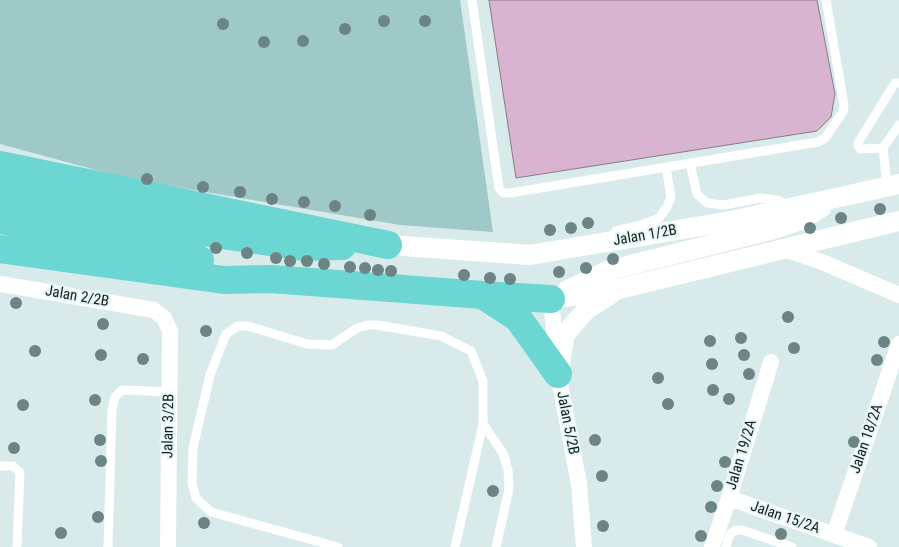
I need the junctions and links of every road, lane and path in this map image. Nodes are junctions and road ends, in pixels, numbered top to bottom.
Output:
1 (472, 0) edge
2 (826, 0) edge
3 (899, 82) edge
4 (899, 125) edge
5 (883, 148) junction
6 (690, 163) junction
7 (0, 165) edge
8 (666, 167) junction
9 (893, 184) edge
10 (0, 192) edge
11 (836, 198) junction
12 (792, 208) junction
13 (0, 220) edge
14 (899, 221) edge
15 (388, 245) junction
16 (587, 246) junction
17 (784, 249) junction
18 (0, 250) edge
19 (271, 279) junction
20 (0, 284) edge
21 (619, 289) junction
22 (483, 295) junction
23 (899, 295) edge
24 (551, 299) junction
25 (154, 310) joint
26 (899, 344) edge
27 (771, 362) dead end
28 (558, 374) junction
29 (169, 392) junction
30 (483, 424) junction
31 (0, 466) edge
32 (729, 498) junction
33 (834, 535) junction
34 (317, 544) edge
35 (17, 547) edge
36 (108, 547) edge
37 (168, 547) edge
38 (338, 547) edge
39 (455, 547) edge
40 (496, 547) edge
41 (584, 547) edge
42 (712, 547) edge
43 (726, 547) edge
44 (792, 547) edge
45 (869, 547) edge

1 - 8 lane
2 - 6 lane
3 - 5 lane
4 - 5 lane
5 - 9 lane
6 - 8 lane
6 - 12 lane
7 - 15 highway
8 - 16 lane
9 - 11 street, Jalan 1/2B
10 - 15 highway
11 - 12 street, Jalan 1/2B
11 - 24 street
12 - 16 street, Jalan 1/2B
13 - 19 highway
14 - 17 street
15 - 16 street, Jalan 1/2B
17 - 21 street
17 - 23 street
18 - 19 highway
19 - 22 highway
20 - 25 street, Jalan 2/2B
21 - 24 street
21 - 28 street
22 - 24 highway
22 - 28 highway
24 - 28 street, Jalan 5/2B
25 - 29 street, Jalan 3/2B
26 - 33 street, Jalan 18/2A
27 - 32 street, Jalan 19/2A
28 - 41 street, Jalan 5/2B
29 - 36 lane
29 - 37 street, Jalan 3/2B
30 - 34 lane
30 - 39 lane
30 - 40 lane
31 - 35 lane
32 - 33 street, Jalan 15/2A
32 - 42 street, Jalan 19/2A
33 - 45 street, Jalan 15/2A
34 - 38 lane
43 - 44 lane

